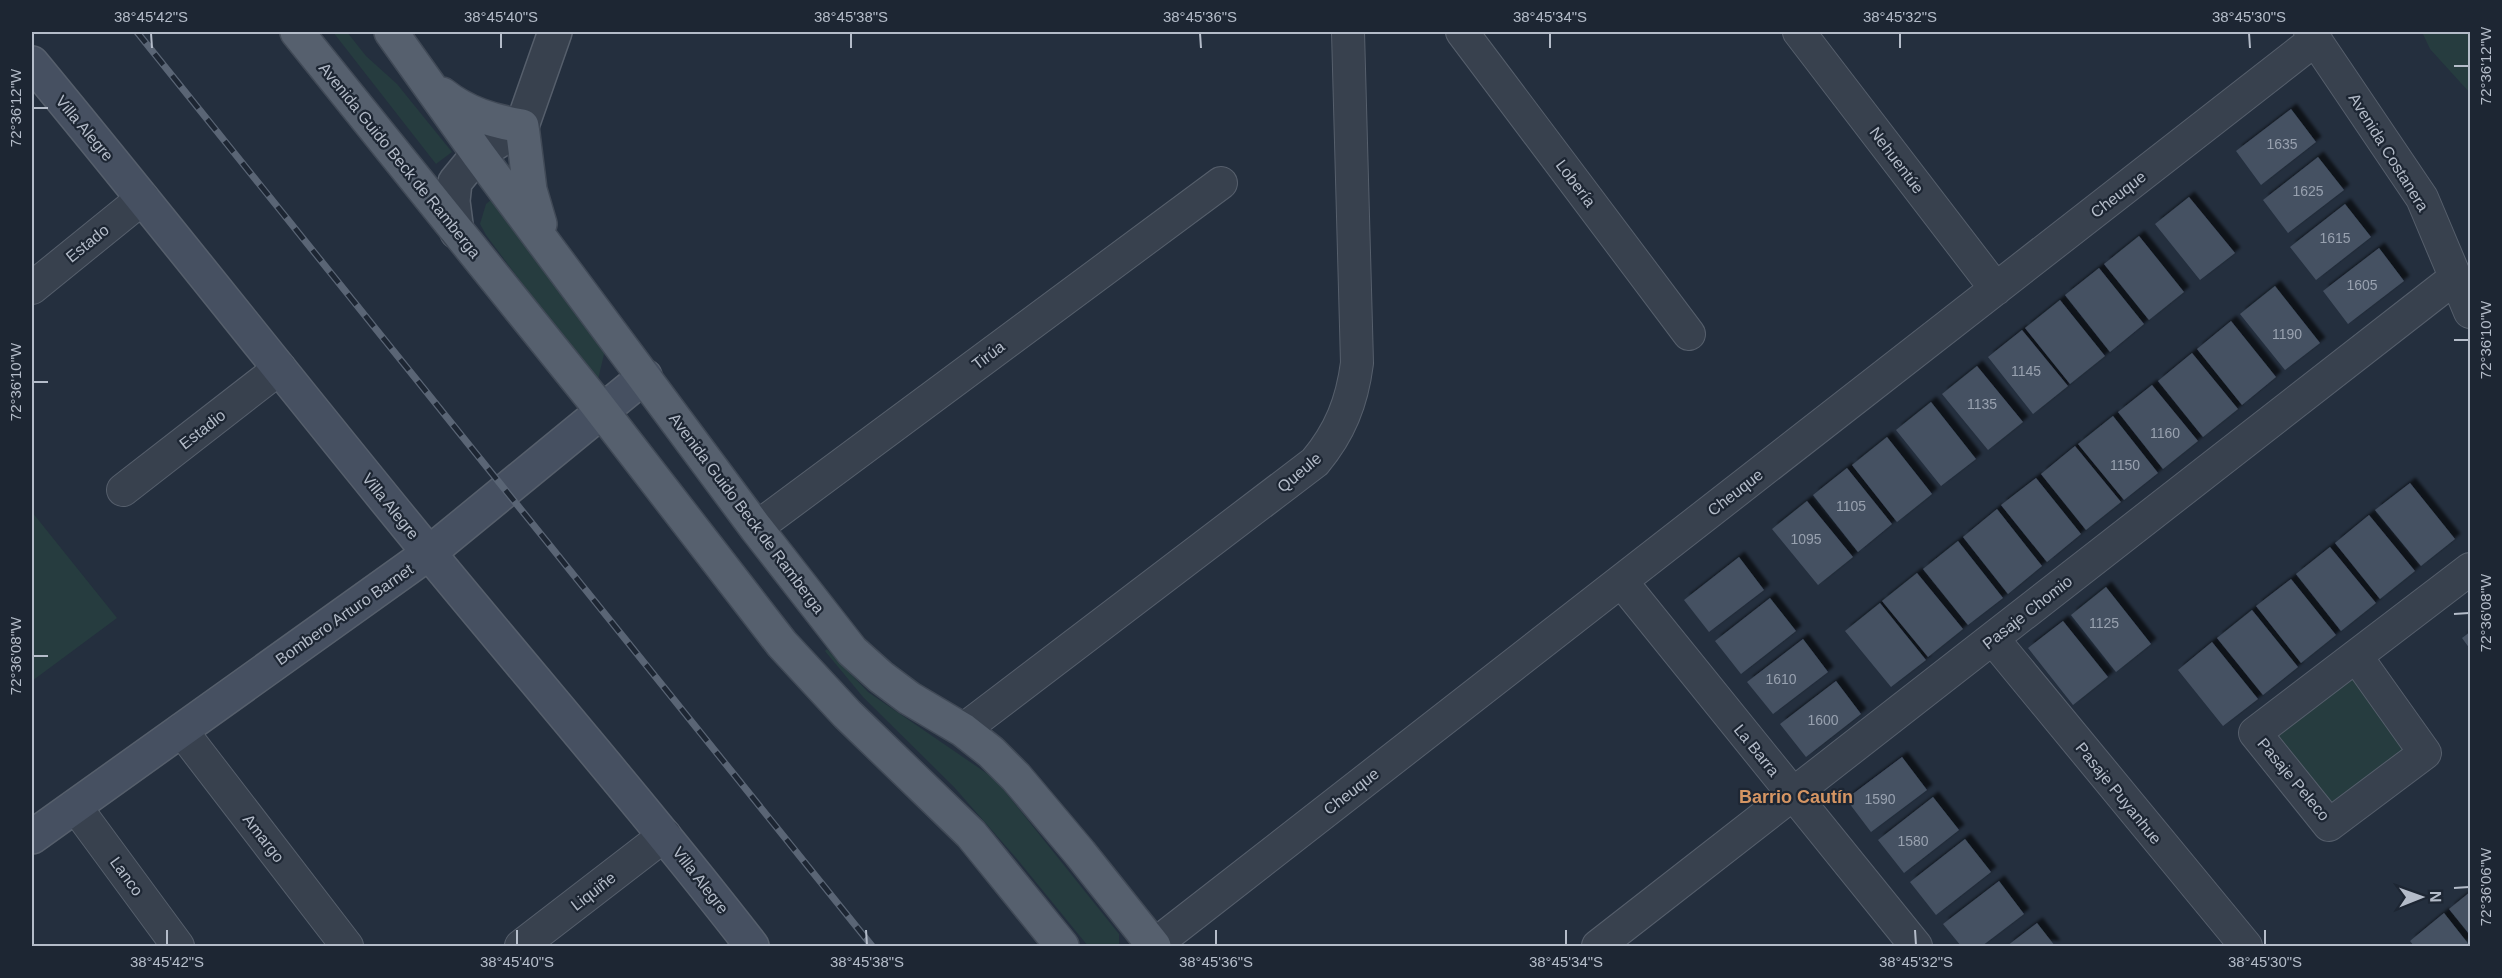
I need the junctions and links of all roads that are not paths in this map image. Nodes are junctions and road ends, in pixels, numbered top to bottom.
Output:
1 (297, 32) edge
2 (391, 32) edge
3 (555, 32) edge
4 (1348, 32) edge
5 (1462, 32) edge
6 (1799, 32) edge
7 (2313, 35) edge
8 (32, 63) edge
9 (423, 77) junction
10 (522, 126) junction
11 (478, 154) junction
12 (1221, 183) dead end
13 (143, 198) junction
14 (457, 232) junction
15 (553, 254) junction
16 (2456, 277) junction
17 (32, 288) edge
18 (1996, 289) junction
19 (2470, 312) edge
20 (1689, 334) dead end
21 (280, 368) junction
22 (645, 376) junction
23 (603, 412) junction
24 (123, 490) dead end
25 (756, 528) junction
26 (429, 553) junction
27 (2470, 569) edge
28 (1621, 581) junction
29 (1993, 639) junction
30 (2356, 656) junction
31 (181, 730) junction
32 (963, 730) junction
33 (1793, 794) junction
34 (75, 806) junction
35 (665, 835) junction
36 (32, 837) edge
37 (178, 946) edge
38 (347, 946) edge
39 (521, 946) edge
40 (753, 946) edge
41 (1062, 946) edge
42 (1153, 946) edge
43 (1598, 946) edge
44 (1916, 946) edge
45 (2246, 946) edge

1 - 14 main road, Avenida Guido Beck de Ramberga
2 - 9 main road, Avenida Guido Beck de Ramberga
3 - 10 street
4 - 32 street, Queule
5 - 20 street, Lobería
6 - 18 street, Nehuentúe
7 - 16 street, Avenida Costanera
7 - 18 street, Cheuque
8 - 13 main road, Villa Alegre
9 - 10 main road
9 - 11 main road, Avenida Guido Beck de Ramberga
10 - 11 street
10 - 15 main road
11 - 14 street
11 - 15 main road, Avenida Guido Beck de Ramberga
12 - 25 street, Tirúa
13 - 17 street, Estado
13 - 21 main road, Villa Alegre
14 - 23 main road, Avenida Guido Beck de Ramberga
15 - 22 main road, Avenida Guido Beck de Ramberga
16 - 19 street, Avenida Costanera
16 - 29 street, Pasaje Chomio
18 - 28 street, Cheuque
21 - 24 street, Estadio
21 - 26 main road, Villa Alegre
22 - 23 main road, Bombero Arturo Barnet
22 - 25 main road, Avenida Guido Beck de Ramberga
23 - 26 main road, Bombero Arturo Barnet
23 - 41 main road, Avenida Guido Beck de Ramberga
25 - 32 main road, Avenida Guido Beck de Ramberga
26 - 31 main road, Bombero Arturo Barnet
26 - 35 main road, Villa Alegre
27 - 30 street, Pasaje Peleco
28 - 33 street, La Barra
28 - 42 street, Cheuque
29 - 33 street, Pasaje Chomio
29 - 45 street, Pasaje Puyanhue
30 - 30 street, Pasaje Peleco
31 - 34 main road, Bombero Arturo Barnet
31 - 38 street, Amargo
32 - 42 main road, Avenida Guido Beck de Ramberga
33 - 43 street, Pasaje Chomio
33 - 44 street, La Barra
34 - 36 main road, Bombero Arturo Barnet
34 - 37 street, Lanco
35 - 39 street, Liquiñe
35 - 40 main road, Villa Alegre

